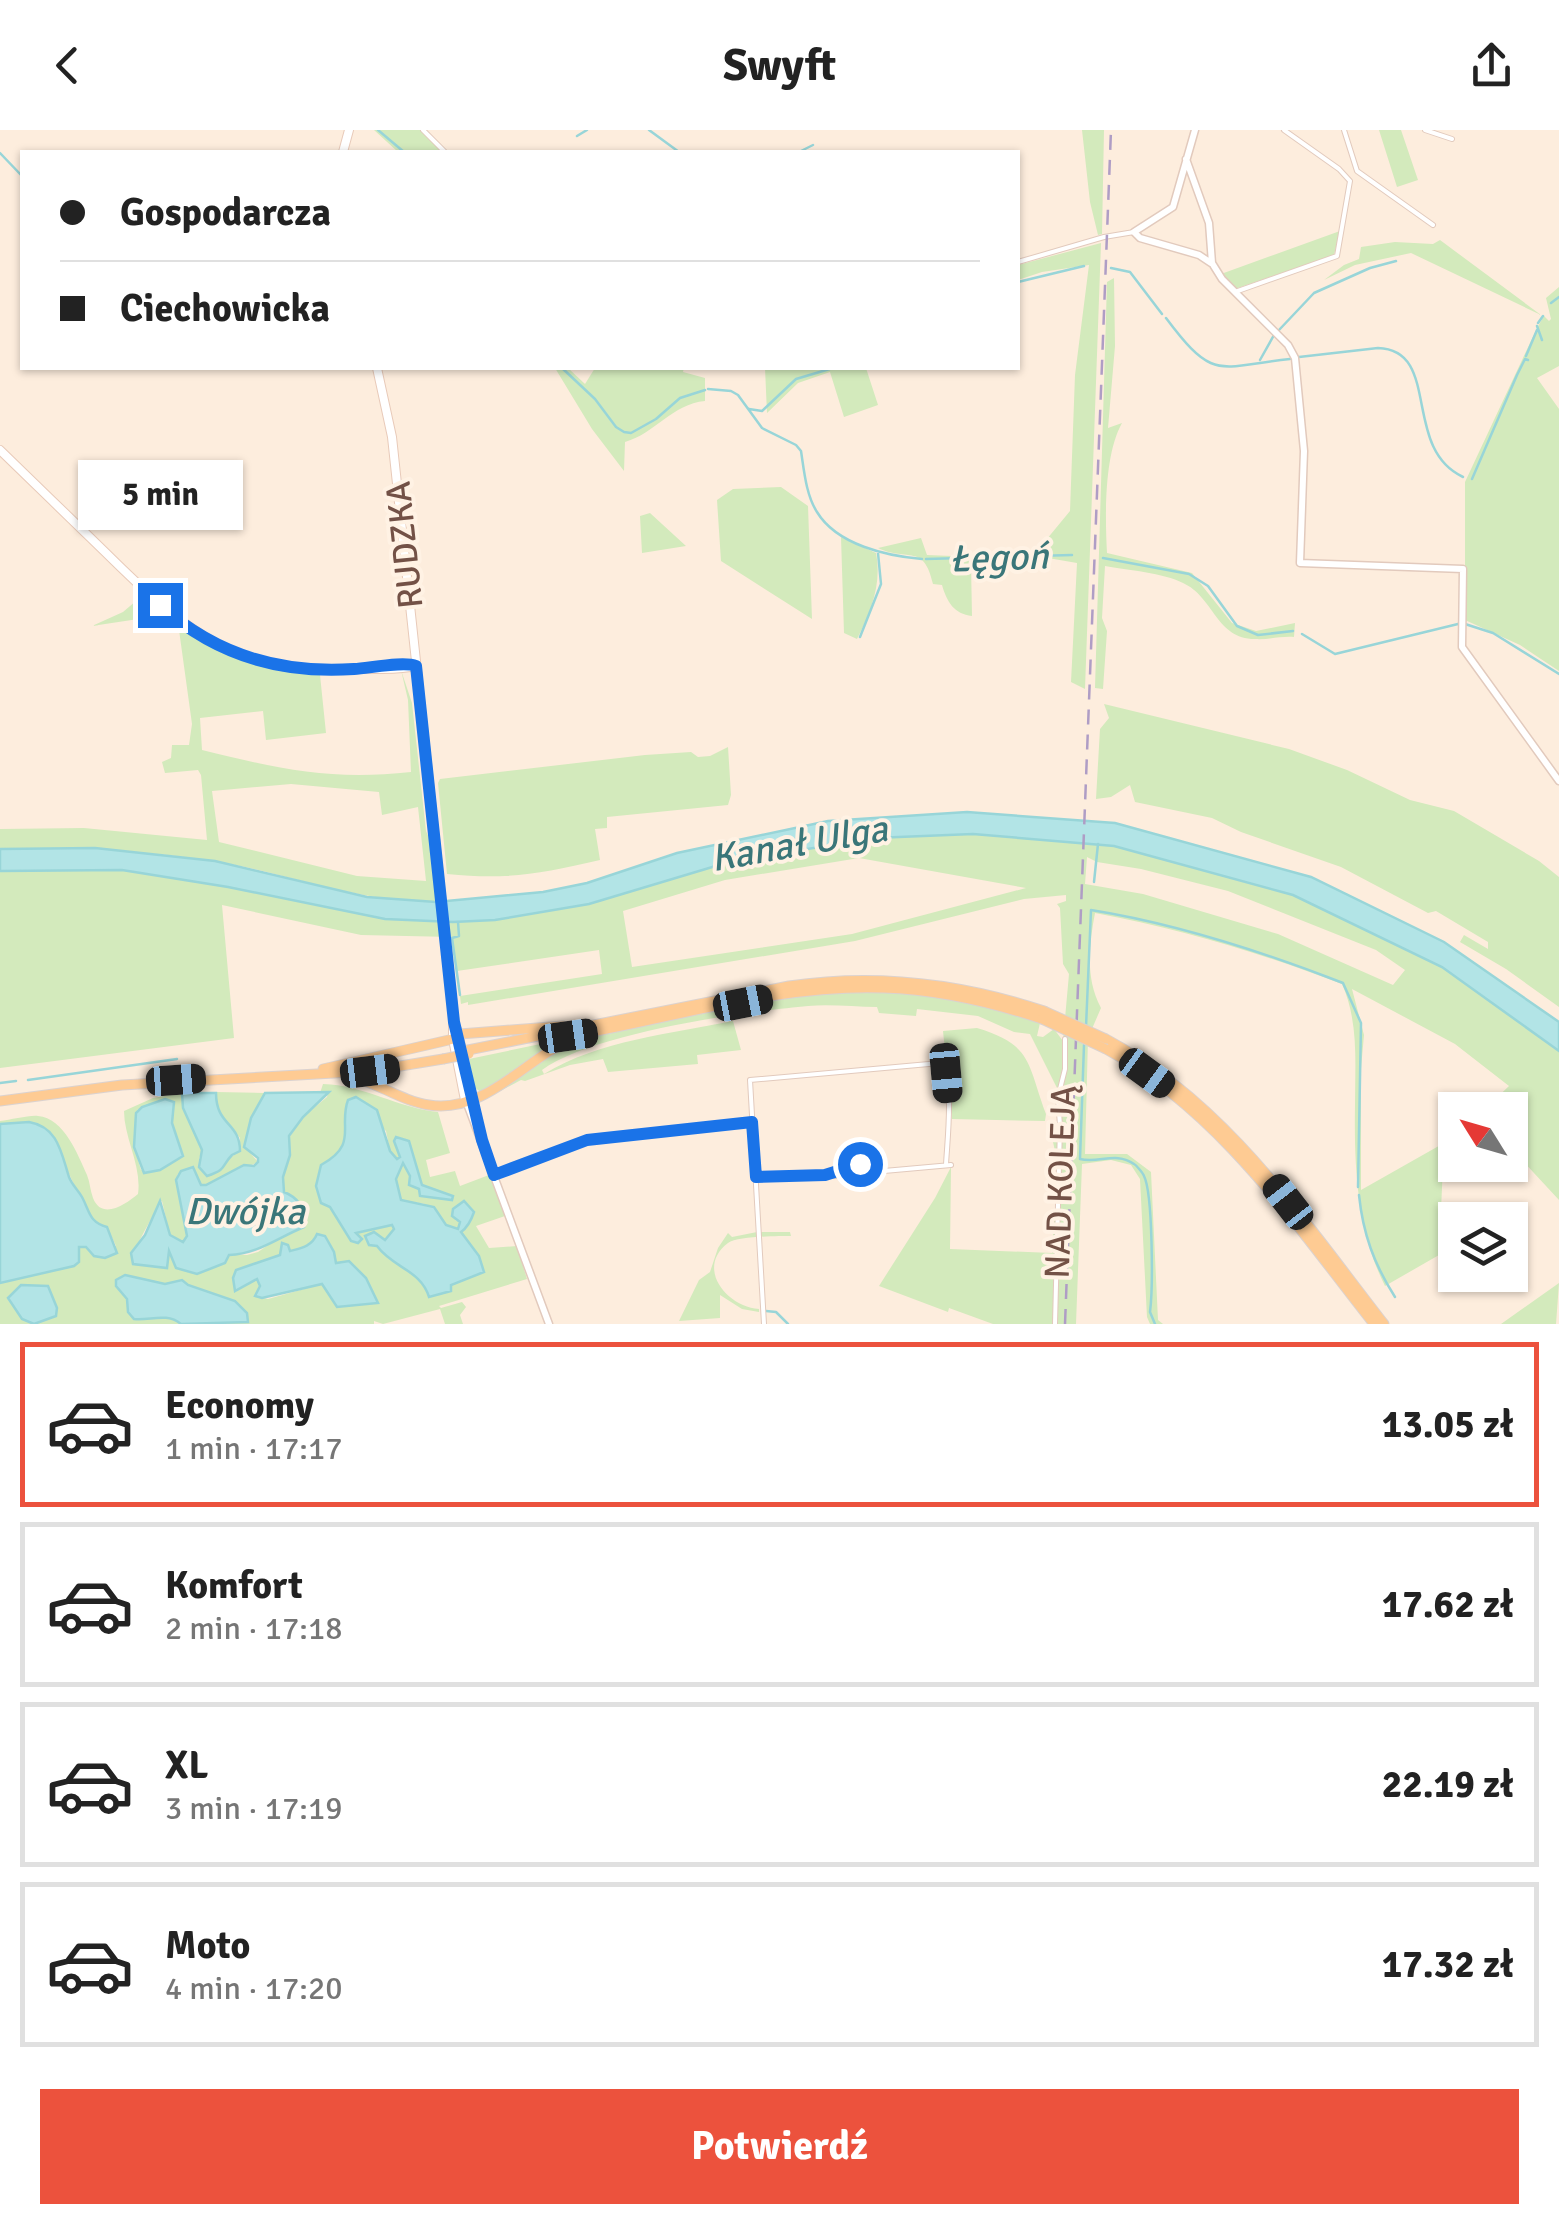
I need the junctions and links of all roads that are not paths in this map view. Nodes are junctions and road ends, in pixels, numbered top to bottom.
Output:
1 (423, 130) edge
2 (1195, 130) edge
3 (1284, 130) edge
4 (1344, 130) edge
5 (1424, 130) edge
6 (1452, 139) dead end
7 (444, 150) edge
8 (1186, 158) junction
9 (1433, 225) dead end
10 (1134, 232) junction
11 (1020, 261) edge
12 (1212, 264) junction
13 (1235, 292) junction
14 (377, 370) edge
15 (0, 450) edge
16 (414, 647) junction
17 (400, 666) junction
18 (416, 666) junction
19 (417, 681) junction
20 (1559, 780) edge
21 (596, 1028) junction
22 (456, 1036) junction
23 (1065, 1039) dead end
24 (1106, 1044) junction
25 (320, 1072) junction
26 (468, 1099) junction
27 (0, 1101) edge
28 (752, 1122) junction
29 (866, 1169) junction
30 (848, 1170) junction
31 (884, 1172) junction
32 (494, 1175) junction
33 (825, 1175) junction
34 (866, 1176) junction
35 (756, 1177) junction
36 (848, 1177) junction
37 (549, 1324) edge
38 (764, 1324) edge
39 (1055, 1324) edge
40 (1374, 1324) edge
41 (1384, 1324) edge

1 - 7 street
2 - 8 street
3 - 13 street
4 - 9 street
5 - 6 street
8 - 10 street
8 - 12 street
10 - 11 street
10 - 12 street
12 - 13 street
13 - 20 street
14 - 16 main road, RUDZKA
15 - 17 main road
16 - 17 main road
16 - 18 main road, RUDZKA
17 - 18 main road
17 - 19 main road
18 - 19 main road, RUDZKA
19 - 22 main road, RUDZKA
21 - 22 main road
21 - 24 main road, bridge
21 - 25 main road, bridge
21 - 26 main road
22 - 25 main road
22 - 26 main road, RUDZKA
23 - 39 street, NAD KOLEJĄ
24 - 40 main road
24 - 41 main road
25 - 26 main road
25 - 27 main road
26 - 32 street, RUDZKA
28 - 31 street
28 - 32 street
28 - 35 street
29 - 30 street
29 - 31 street
29 - 34 street
30 - 33 street
30 - 36 street
31 - 34 street
32 - 37 street, RUDZKA
33 - 35 street
33 - 36 street
34 - 36 street
35 - 38 street

